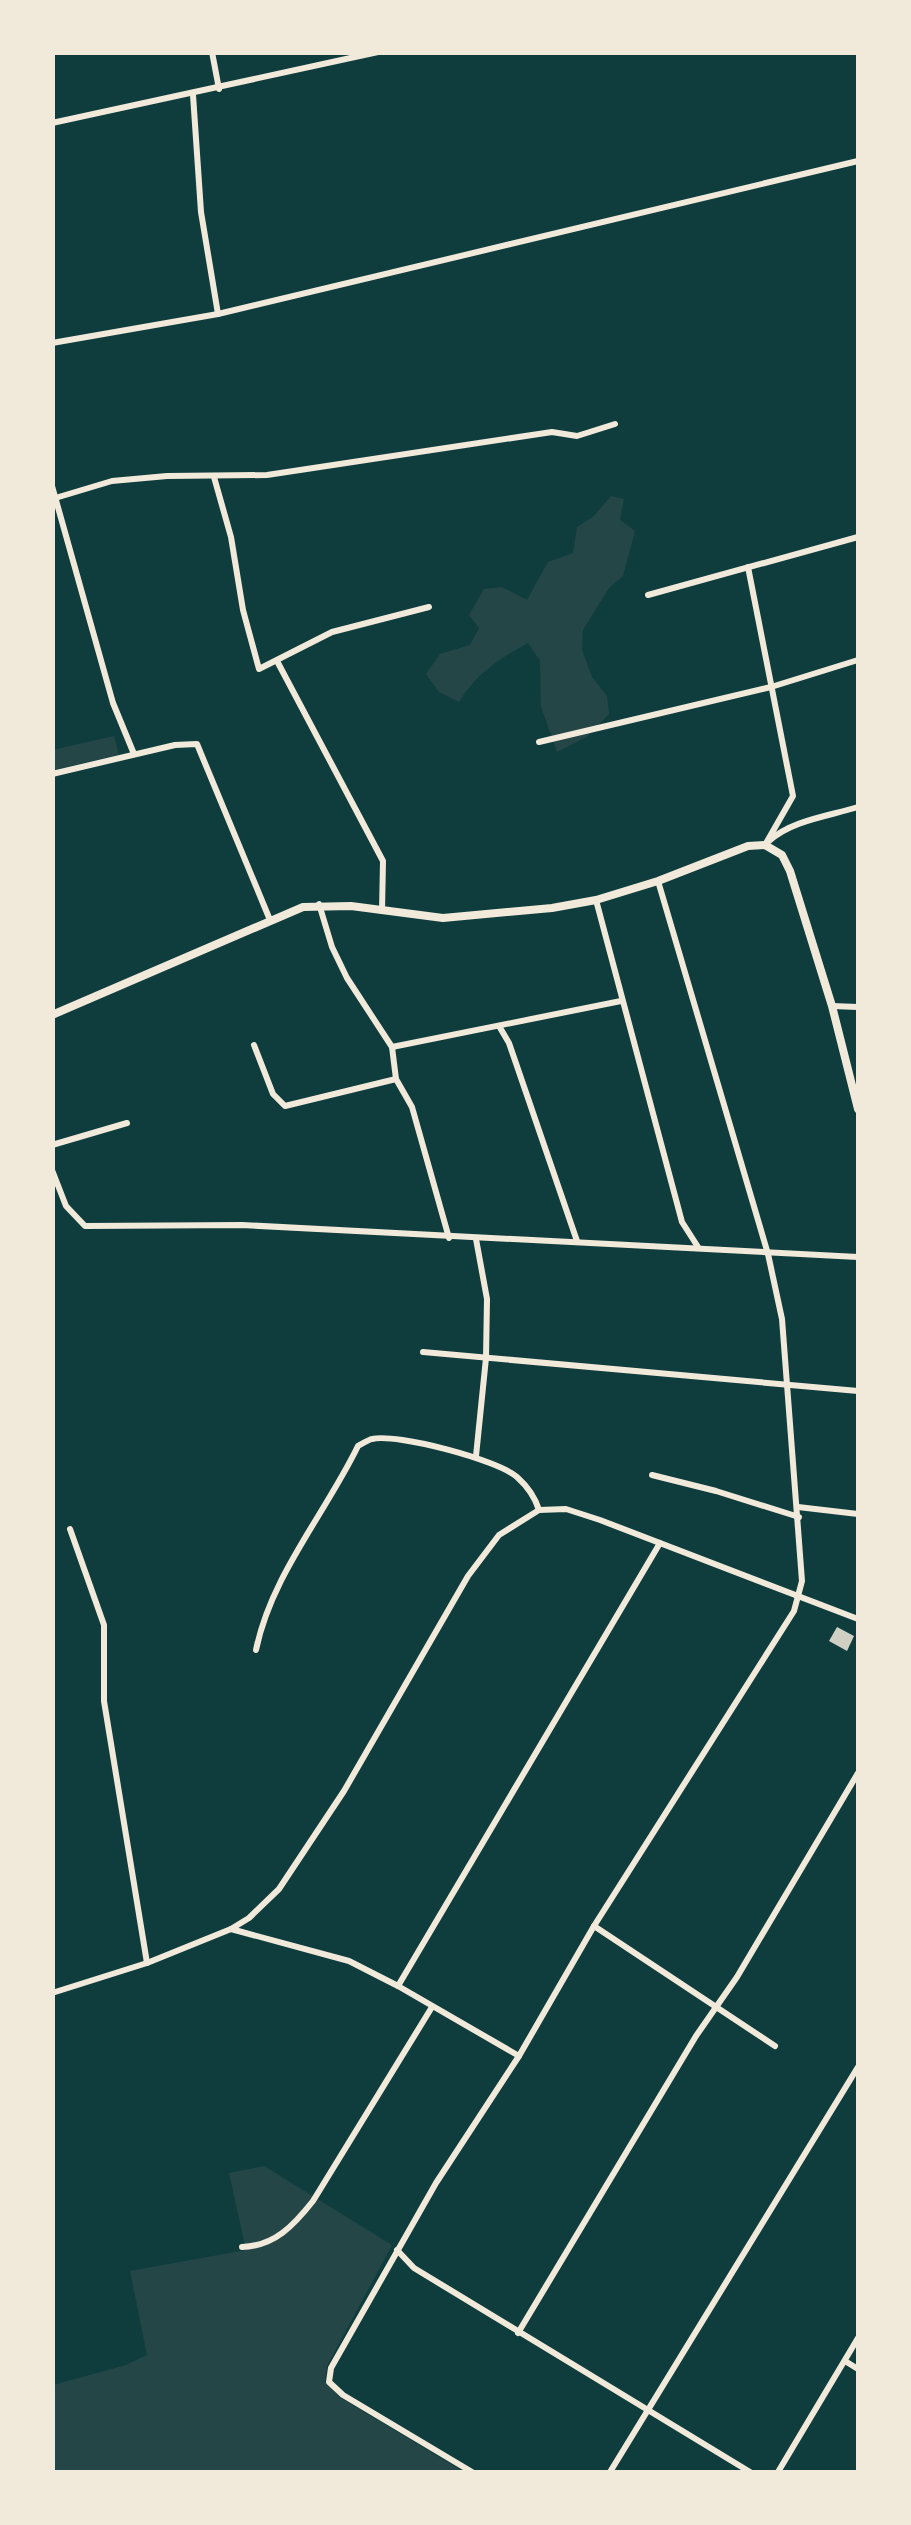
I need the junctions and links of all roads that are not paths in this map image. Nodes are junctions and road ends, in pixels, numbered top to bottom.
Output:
1 (212, 52) edge
2 (378, 52) edge
3 (219, 89) junction
4 (194, 95) junction
5 (52, 123) edge
6 (858, 161) edge
7 (218, 314) junction
8 (52, 343) edge
9 (615, 424) dead end
10 (214, 477) junction
11 (52, 486) edge
12 (54, 499) edge
13 (858, 537) edge
14 (748, 567) junction
15 (648, 594) dead end
16 (429, 607) dead end
17 (858, 660) edge
18 (277, 661) junction
19 (771, 686) junction
20 (539, 742) dead end
21 (134, 754) junction
22 (52, 774) edge
23 (858, 808) edge
24 (765, 845) junction
25 (658, 881) junction
26 (596, 900) junction
27 (319, 904) junction
28 (382, 911) junction
29 (270, 920) junction
30 (620, 1001) junction
31 (832, 1006) junction
32 (858, 1007) edge
33 (52, 1015) edge
34 (498, 1026) junction
35 (254, 1045) dead end
36 (392, 1047) junction
37 (396, 1079) junction
38 (858, 1108) edge
39 (127, 1123) dead end
40 (52, 1145) edge
41 (52, 1170) edge
42 (448, 1238) junction
43 (476, 1239) junction
44 (576, 1241) junction
45 (698, 1248) junction
46 (768, 1254) junction
47 (858, 1258) edge
48 (424, 1352) dead end
49 (486, 1358) junction
50 (788, 1386) junction
51 (858, 1391) edge
52 (476, 1456) junction
53 (652, 1475) dead end
54 (798, 1507) junction
55 (538, 1510) junction
56 (858, 1514) edge
57 (799, 1517) junction
58 (70, 1529) dead end
59 (660, 1543) junction
60 (798, 1596) junction
61 (858, 1619) edge
62 (256, 1650) dead end
63 (858, 1773) edge
64 (594, 1926) junction
65 (231, 1929) junction
66 (146, 1963) junction
67 (398, 1986) junction
68 (52, 1993) edge
69 (714, 2006) junction
70 (432, 2008) junction
71 (776, 2046) dead end
72 (519, 2056) junction
73 (858, 2066) edge
74 (242, 2247) dead end
75 (397, 2250) junction
76 (518, 2333) junction
77 (858, 2338) edge
78 (844, 2360) junction
79 (858, 2369) edge
80 (647, 2410) junction
81 (472, 2472) edge
82 (610, 2472) edge
83 (750, 2472) edge
84 (778, 2472) edge

1 - 3 street
2 - 3 street
3 - 4 street
4 - 5 street
4 - 7 street
6 - 7 street
7 - 8 street
9 - 10 street
10 - 12 street
10 - 18 street
11 - 12 street
12 - 21 street
13 - 14 street
14 - 15 street
14 - 19 street
16 - 18 street
17 - 19 street
18 - 28 street
19 - 20 street
19 - 24 street
21 - 22 street
21 - 29 street
23 - 24 street
24 - 25 street
24 - 31 street
25 - 26 street
25 - 46 street
26 - 28 street
26 - 30 street
27 - 28 street
27 - 29 street
27 - 36 street
29 - 33 street
30 - 34 street
30 - 45 street
31 - 32 street
31 - 38 street
34 - 36 street
34 - 44 street
35 - 37 street
36 - 37 street
37 - 42 street
39 - 40 street
41 - 42 street
42 - 43 street
43 - 44 street
43 - 49 street
44 - 45 street
45 - 46 street
46 - 47 street
46 - 50 street
48 - 49 street
49 - 50 street
49 - 52 street
50 - 51 street
50 - 54 street
52 - 55 street
52 - 62 street
53 - 57 street
54 - 56 street
54 - 57 street
55 - 59 street
55 - 65 street
57 - 60 street
58 - 66 street
59 - 60 street
59 - 67 street
60 - 61 street
60 - 64 street
63 - 69 street
64 - 69 street
64 - 72 street
65 - 66 street
65 - 67 street
66 - 68 street
67 - 70 street
69 - 71 street
69 - 76 street
70 - 72 street
70 - 74 street
72 - 75 street
73 - 80 street
75 - 76 street
75 - 81 street
76 - 80 street
77 - 78 street
78 - 79 street
78 - 84 street
80 - 82 street
80 - 83 street

